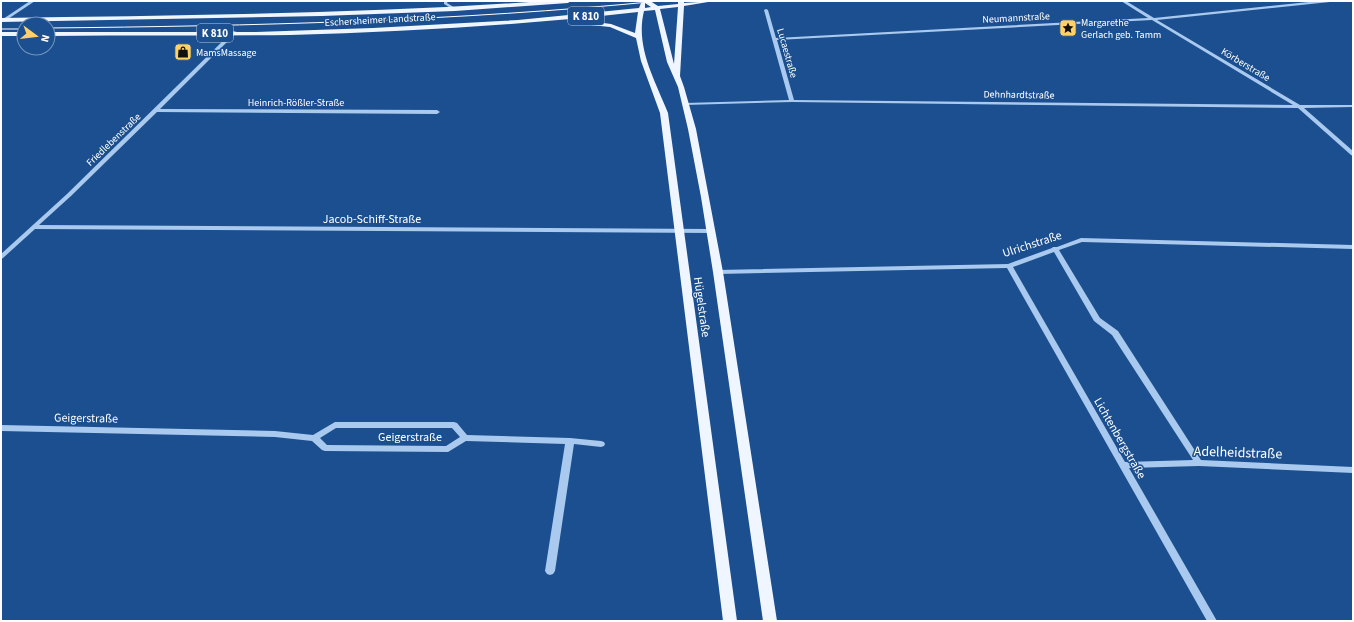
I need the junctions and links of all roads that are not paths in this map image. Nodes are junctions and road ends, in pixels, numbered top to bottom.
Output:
1 (33, 1) edge
2 (446, 1) edge
3 (568, 1) edge
4 (645, 1) edge
5 (711, 1) edge
6 (1123, 1) edge
7 (1330, 1) edge
8 (681, 3) edge
9 (455, 8) junction
10 (657, 8) junction
11 (641, 10) junction
12 (766, 10) dead end
13 (1154, 19) junction
14 (3, 20) edge
15 (531, 21) junction
16 (235, 32) junction
17 (1, 34) edge
18 (16, 34) edge
19 (56, 34) edge
20 (639, 37) junction
21 (774, 39) junction
22 (677, 79) junction
23 (792, 101) junction
24 (685, 104) junction
25 (1299, 106) junction
26 (1353, 106) edge
27 (156, 110) junction
28 (437, 112) dead end
29 (1353, 154) edge
30 (33, 227) junction
31 (711, 230) junction
32 (678, 231) junction
33 (1353, 246) edge
34 (1055, 248) junction
35 (1, 257) edge
36 (1009, 266) junction
37 (718, 272) junction
38 (1, 428) edge
39 (314, 438) junction
40 (465, 438) junction
41 (570, 441) junction
42 (601, 444) dead end
43 (1199, 463) junction
44 (1122, 465) junction
45 (1353, 470) edge
46 (550, 571) dead end
47 (730, 621) edge
48 (770, 621) edge
49 (1212, 621) edge

1 - 14 street
2 - 9 street
3 - 9 main road, Eschersheimer Landstraße / K 810
4 - 10 main road
4 - 11 main road, Hügelstraße
5 - 8 main road, Eschersheimer Landstraße / K 810
6 - 13 street, Körberstraße
7 - 13 street, Neumannstraße
8 - 10 main road, Eschersheimer Landstraße / K 810
8 - 22 main road, Hügelstraße
9 - 14 main road, Eschersheimer Landstraße / K 810
10 - 11 main road, Eschersheimer Landstraße / K 810
10 - 22 main road
11 - 15 main road, Eschersheimer Landstraße / K 810
11 - 20 main road, Hügelstraße
12 - 21 street, Lucaestraße
13 - 21 street, Neumannstraße
13 - 25 street, Körberstraße
15 - 16 main road, Eschersheimer Landstraße / K 810
15 - 20 main road
16 - 19 main road, Eschersheimer Landstraße / K 810
16 - 27 street, Friedlebenstraße
17 - 18 main road
20 - 32 main road, Hügelstraße
21 - 23 street, Lucaestraße
22 - 24 main road, Hügelstraße
23 - 24 street, Dehnhardtstraße
23 - 25 street, Dehnhardtstraße
24 - 31 main road, Hügelstraße
25 - 26 street, Dehnhardtstraße
25 - 29 street, Körberstraße
27 - 28 street, Heinrich-Rößler-Straße
27 - 30 street, Friedlebenstraße
30 - 32 street, Jacob-Schiff-Straße
30 - 35 street, Friedlebenstraße
31 - 32 street, Jacob-Schiff-Straße
31 - 37 main road, Hügelstraße
32 - 47 main road, Hügelstraße
33 - 34 street, Ulrichstraße
34 - 36 street, Ulrichstraße
34 - 43 street
36 - 37 street, Ulrichstraße
36 - 44 street, Lichtenbergstraße
37 - 48 main road, Hügelstraße
38 - 39 street, Geigerstraße
39 - 40 street, Geigerstraße
39 - 40 street, Geigerstraße
40 - 41 street
41 - 42 street
41 - 46 street
43 - 44 street, Adelheidstraße
43 - 45 street, Adelheidstraße
44 - 49 street, Lichtenbergstraße

